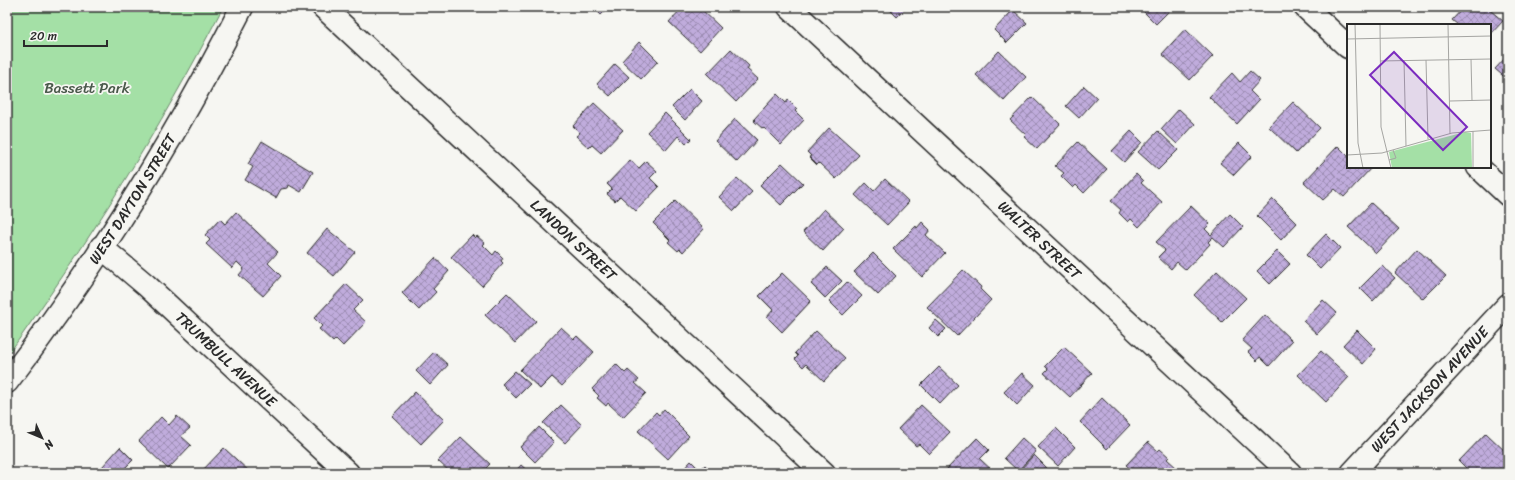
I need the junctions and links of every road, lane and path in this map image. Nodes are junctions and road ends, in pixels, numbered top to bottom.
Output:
1 (242, 7) edge
2 (323, 7) edge
3 (789, 7) edge
4 (1305, 7) edge
5 (1347, 46) edge
6 (1479, 168) edge
7 (1508, 195) edge
8 (101, 247) junction
9 (1508, 305) edge
10 (7, 382) edge
11 (348, 473) edge
12 (824, 473) edge
13 (1290, 473) edge
14 (1352, 473) edge

1 - 8 street, WEST DAYTON STREET
2 - 12 street, LANDON STREET
3 - 13 street, WALTER STREET
4 - 5 street
6 - 7 street
8 - 10 street, WEST DAYTON STREET
8 - 11 street, TRUMBULL AVENUE
9 - 14 street, WEST JACKSON AVENUE

